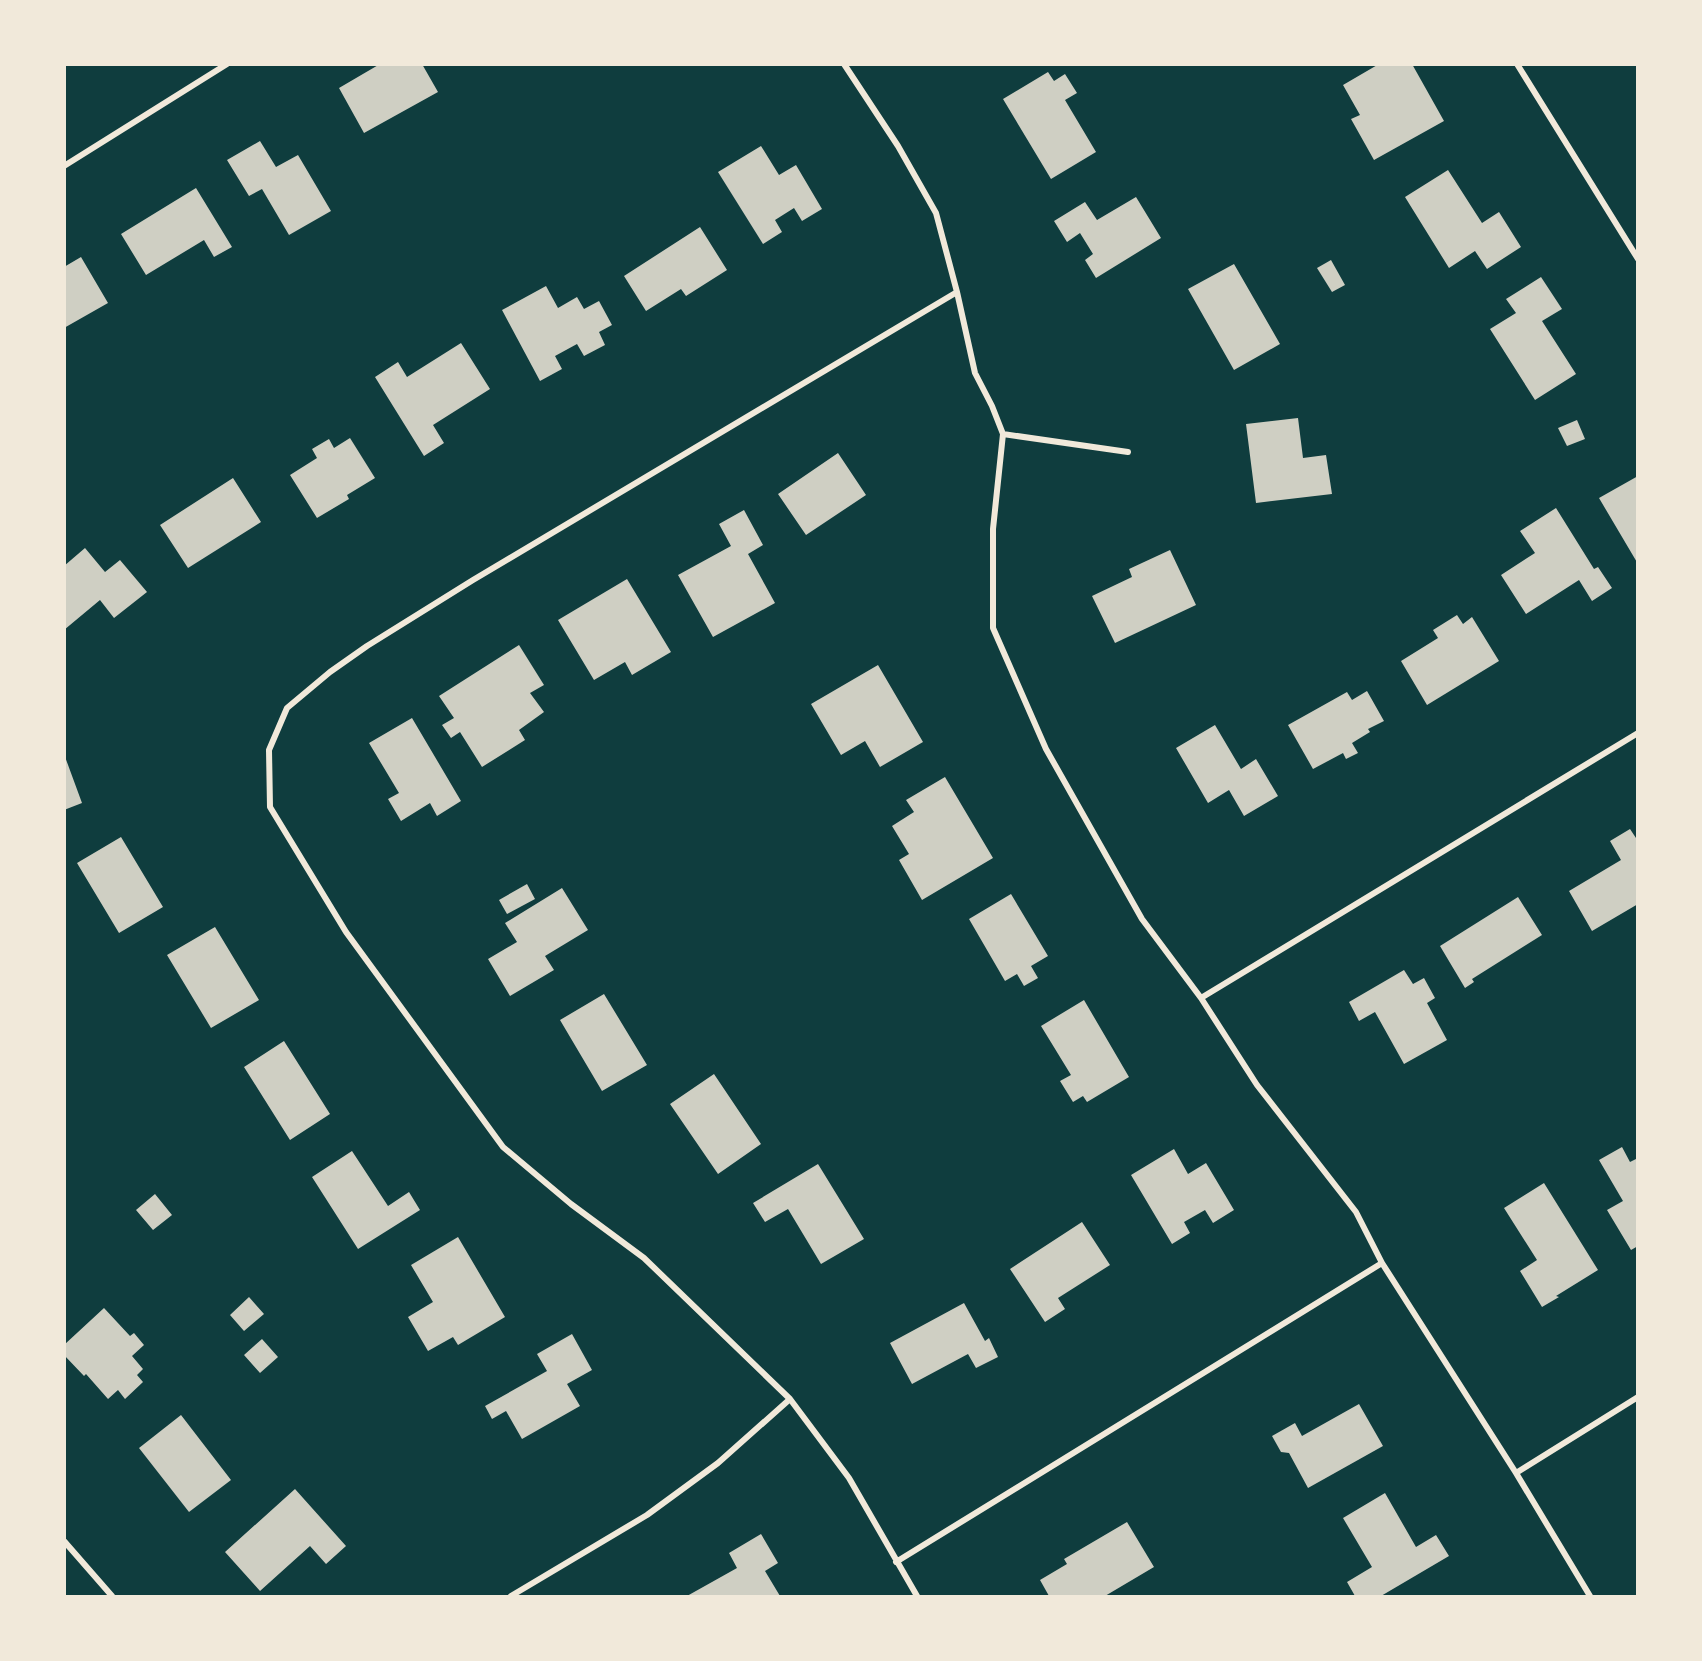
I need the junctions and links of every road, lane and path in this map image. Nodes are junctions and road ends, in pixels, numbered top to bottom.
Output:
1 (227, 64) edge
2 (844, 64) edge
3 (1517, 64) edge
4 (64, 166) edge
5 (1638, 259) edge
6 (957, 292) junction
7 (1003, 434) junction
8 (1128, 452) dead end
9 (1638, 733) edge
10 (1201, 998) junction
11 (1382, 1263) junction
12 (1638, 1397) edge
13 (790, 1399) junction
14 (1516, 1473) junction
15 (64, 1541) edge
16 (896, 1562) junction
17 (112, 1596) edge
18 (511, 1596) edge
19 (917, 1596) edge
20 (1590, 1596) edge

1 - 4 street
2 - 6 street
3 - 5 street
6 - 7 street
6 - 13 street
7 - 8 street
7 - 10 street
9 - 10 street
10 - 11 street
11 - 14 street
11 - 16 street
12 - 14 street
13 - 16 street
13 - 18 street
14 - 20 street
15 - 17 street
16 - 19 street

